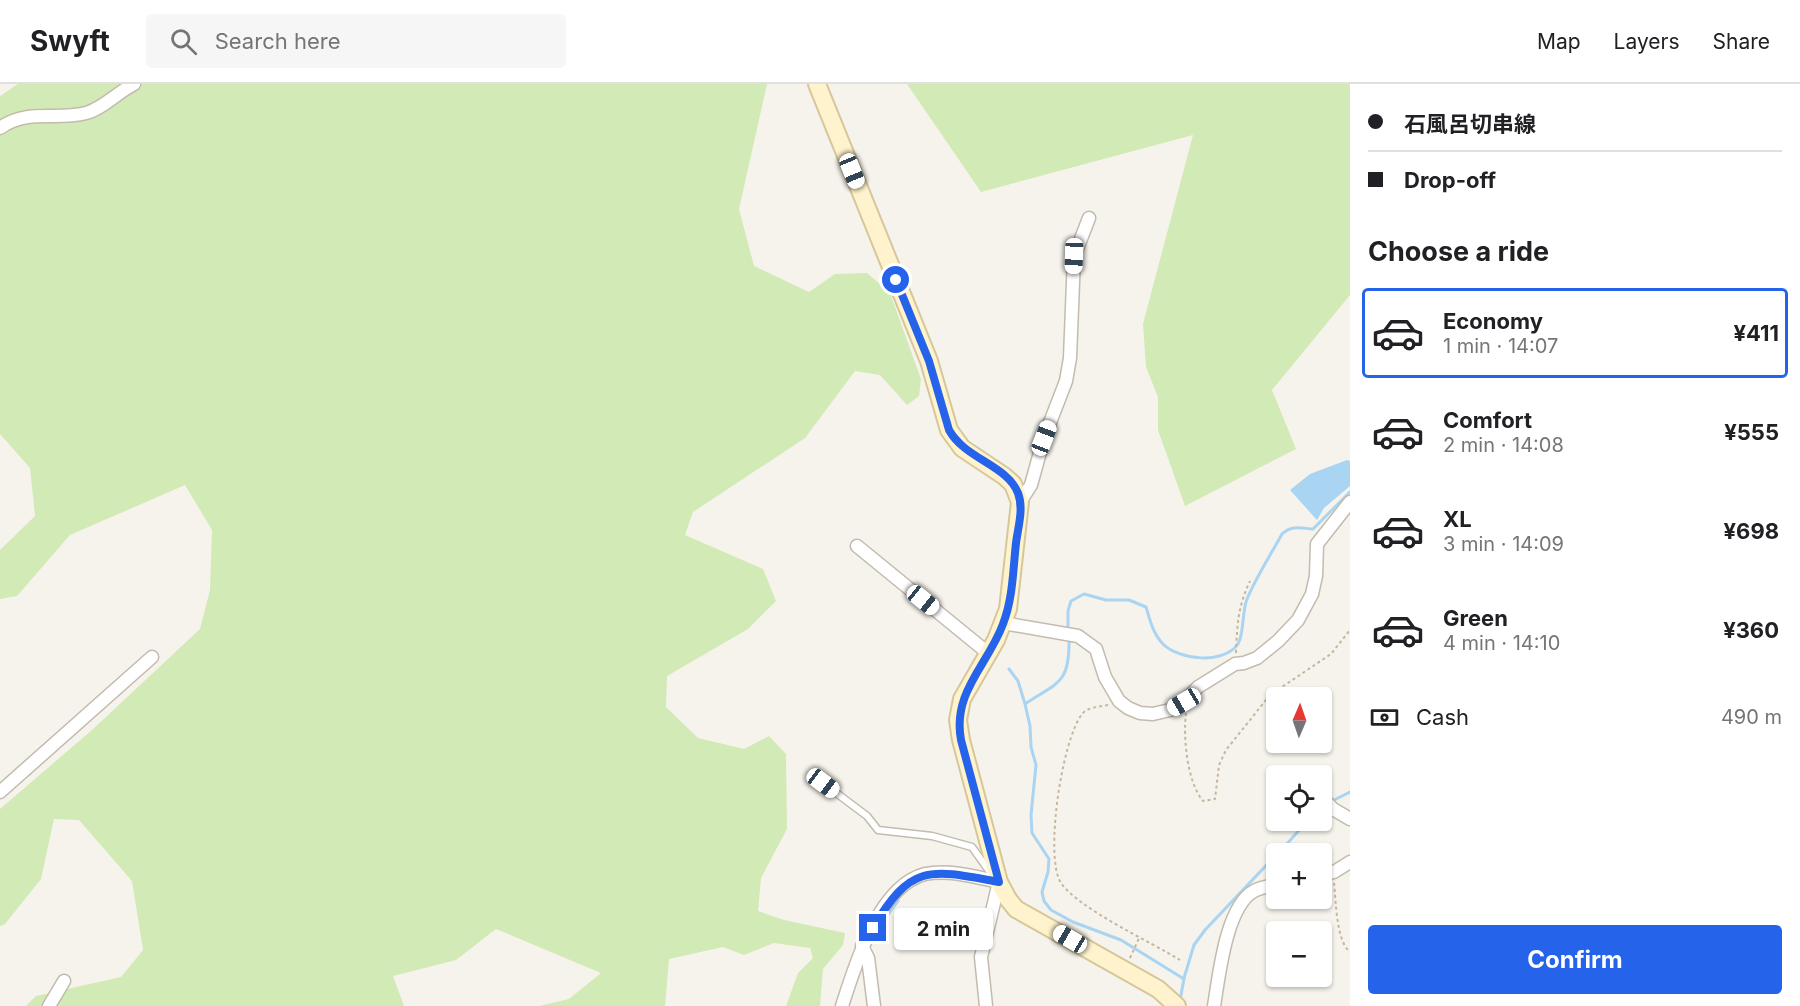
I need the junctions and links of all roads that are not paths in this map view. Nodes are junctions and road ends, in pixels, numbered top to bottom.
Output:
1 (134, 84) edge
2 (817, 84) edge
3 (0, 128) edge
4 (1089, 218) dead end
5 (1020, 502) junction
6 (1350, 502) edge
7 (857, 546) dead end
8 (1003, 623) junction
9 (988, 653) junction
10 (152, 657) dead end
11 (823, 783) dead end
12 (0, 792) edge
13 (1332, 808) edge
14 (1350, 819) edge
15 (1350, 861) edge
16 (1332, 871) edge
17 (999, 882) junction
18 (1266, 888) edge
19 (862, 946) junction
20 (64, 981) dead end
21 (1172, 1003) edge
22 (49, 1006) edge
23 (842, 1006) edge
24 (874, 1006) edge
25 (986, 1006) edge
26 (1214, 1006) edge

1 - 3 street
2 - 5 main road
4 - 5 street
5 - 8 main road
6 - 8 street
7 - 9 street
8 - 9 main road
9 - 17 main road
10 - 12 street
11 - 17 lane
13 - 14 street
15 - 16 street
17 - 19 street
17 - 21 main road
17 - 25 street
18 - 26 street
19 - 23 street
19 - 24 street
20 - 22 street

